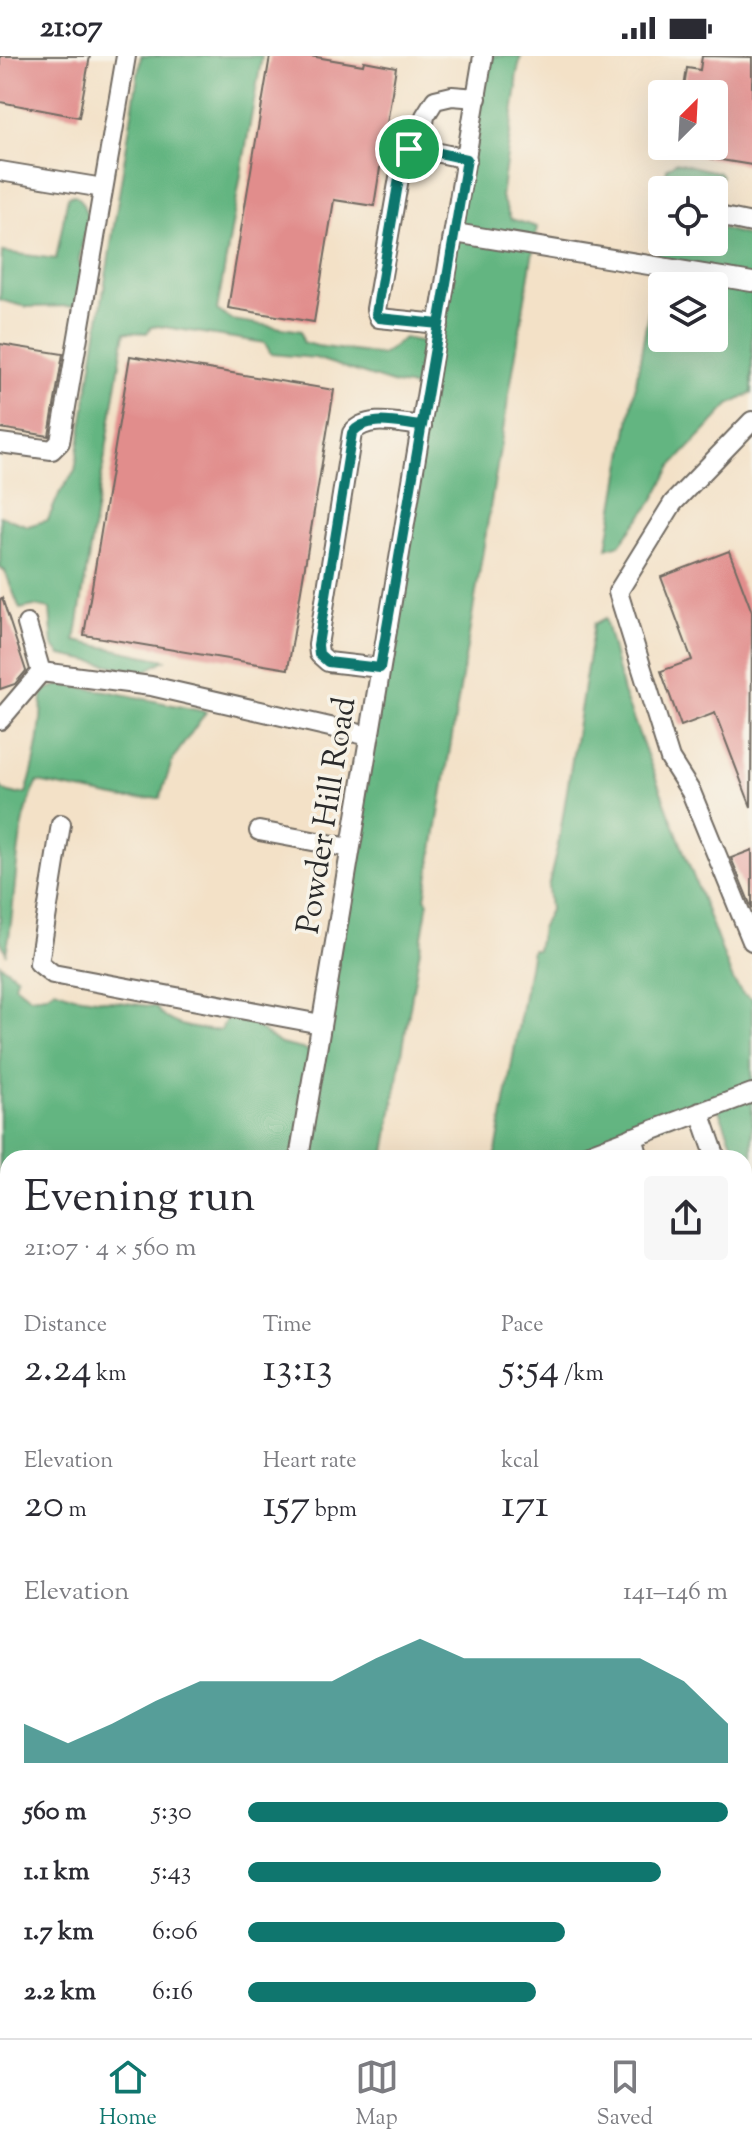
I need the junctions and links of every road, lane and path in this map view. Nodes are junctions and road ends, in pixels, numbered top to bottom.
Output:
1 (126, 56) edge
2 (483, 56) edge
3 (477, 98) junction
4 (421, 145) junction
5 (467, 159) junction
6 (0, 171) edge
7 (103, 188) junction
8 (728, 218) edge
9 (752, 223) edge
10 (455, 233) junction
11 (752, 282) edge
12 (439, 324) junction
13 (752, 421) edge
14 (422, 426) junction
15 (0, 443) edge
16 (27, 624) dead end
17 (380, 668) junction
18 (41, 672) junction
19 (0, 720) edge
20 (369, 736) junction
21 (61, 824) dead end
22 (259, 831) dead end
23 (350, 848) junction
24 (752, 941) edge
25 (321, 1024) junction
26 (752, 1093) edge
27 (700, 1112) junction
28 (633, 1137) junction
29 (300, 1150) edge
30 (599, 1150) edge
31 (637, 1150) edge
32 (713, 1150) edge

1 - 7 street
2 - 3 street, Powder Hill Road
3 - 4 street
3 - 5 street, Powder Hill Road
4 - 5 street
4 - 12 street
5 - 10 street, Powder Hill Road
6 - 7 street
7 - 15 street
8 - 9 street
10 - 11 street
10 - 12 street, Powder Hill Road
12 - 14 street, Powder Hill Road
13 - 24 street
14 - 17 street, Powder Hill Road
14 - 17 street
16 - 18 street
17 - 20 street, Powder Hill Road
18 - 19 street
18 - 20 street
20 - 23 street, Powder Hill Road
21 - 25 street
22 - 23 street
23 - 25 street, Powder Hill Road
25 - 29 street, Powder Hill Road
26 - 27 street
27 - 28 street
27 - 32 street
28 - 30 street
28 - 31 street

